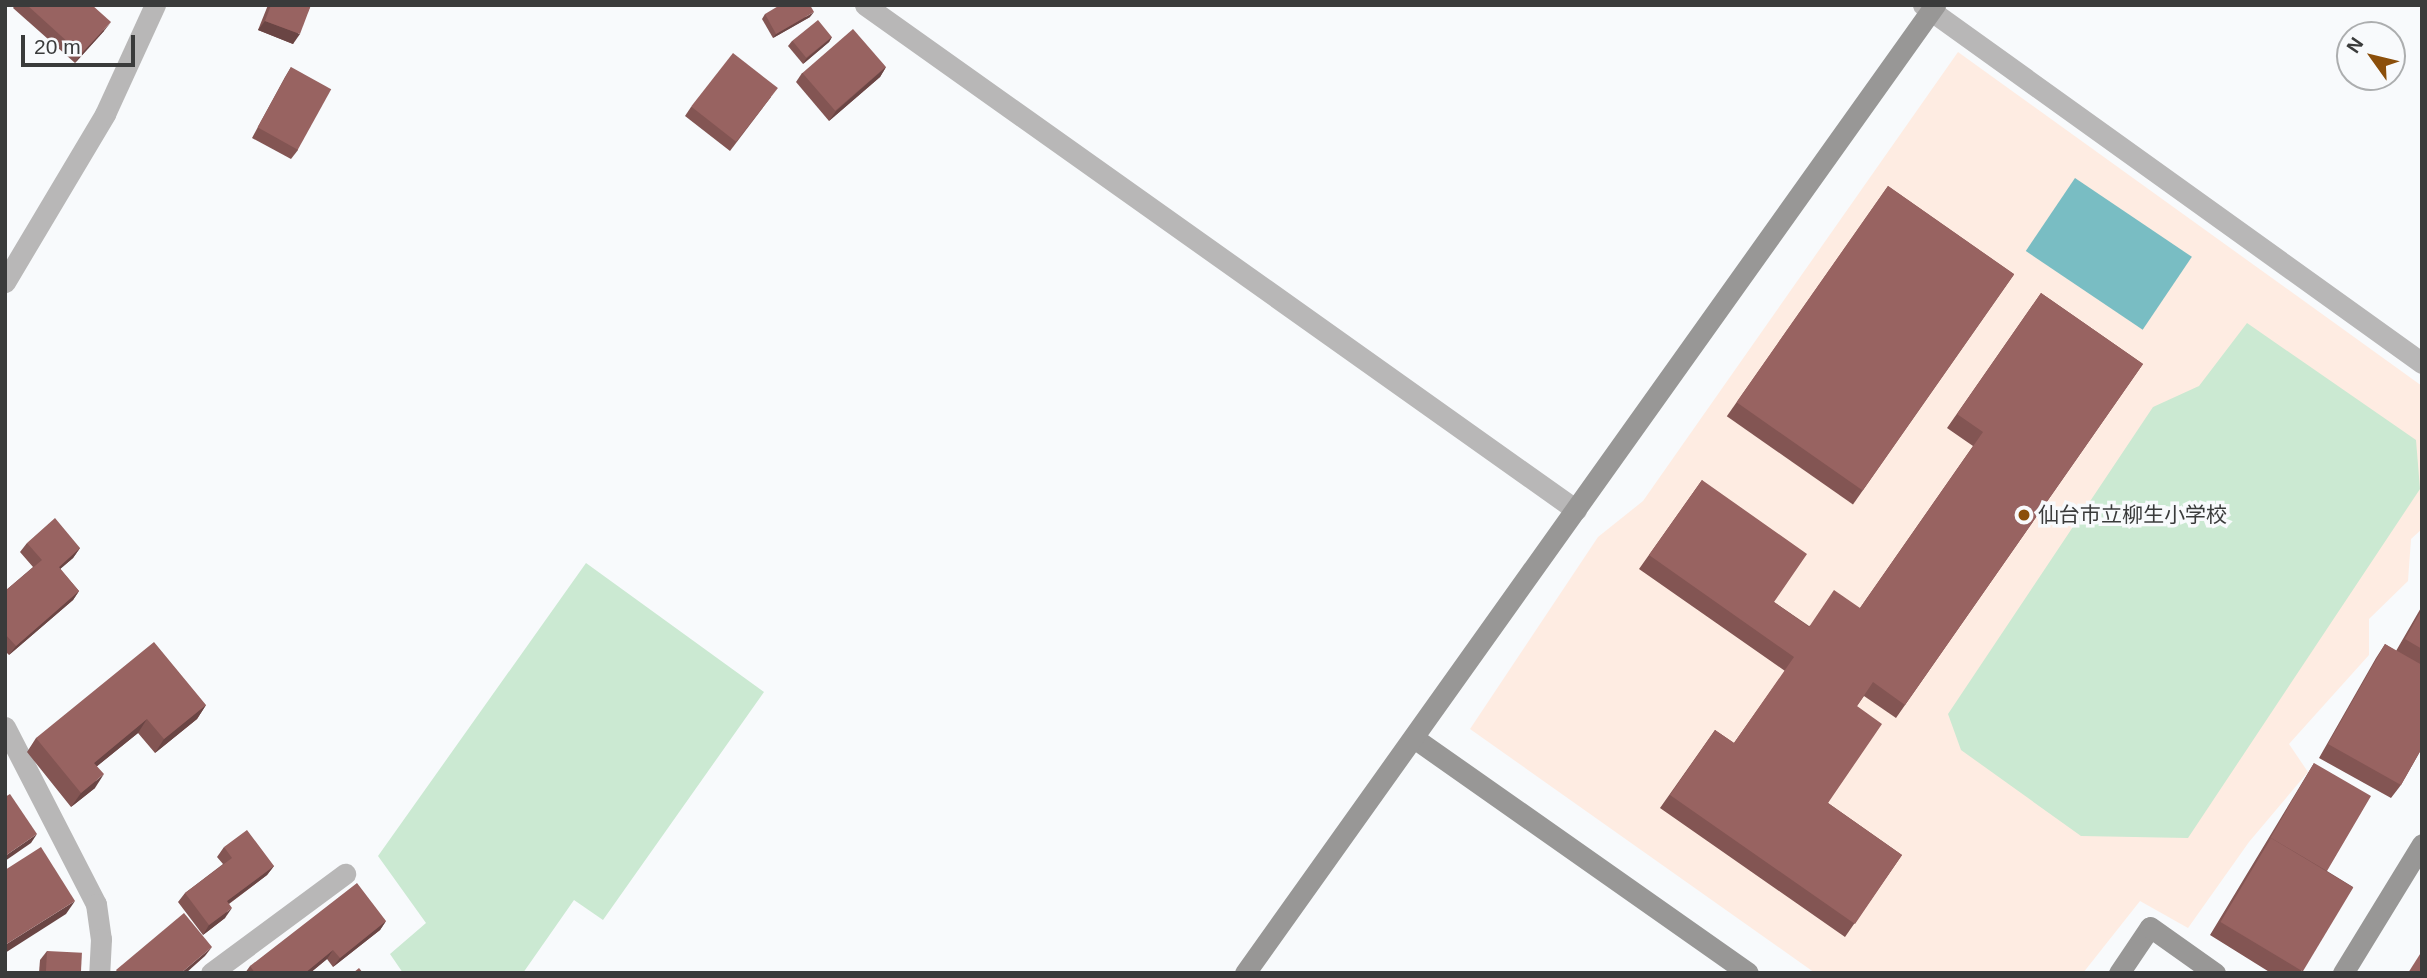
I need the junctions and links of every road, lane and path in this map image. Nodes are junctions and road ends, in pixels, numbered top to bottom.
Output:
1 (155, 5) edge
2 (865, 5) edge
3 (1930, 7) edge
4 (5, 282) edge
5 (2422, 363) edge
6 (1576, 510) junction
7 (5, 727) edge
8 (1414, 737) junction
9 (2422, 844) edge
10 (345, 874) dead end
11 (99, 973) edge
12 (211, 973) edge
13 (1245, 973) edge
14 (1748, 973) edge
15 (2119, 973) edge
16 (2215, 973) edge
17 (2343, 973) edge

1 - 4 street
2 - 6 street
3 - 5 street
3 - 6 street
6 - 8 street
7 - 11 street
8 - 13 street
8 - 14 street
9 - 17 street
10 - 12 street
15 - 16 street

